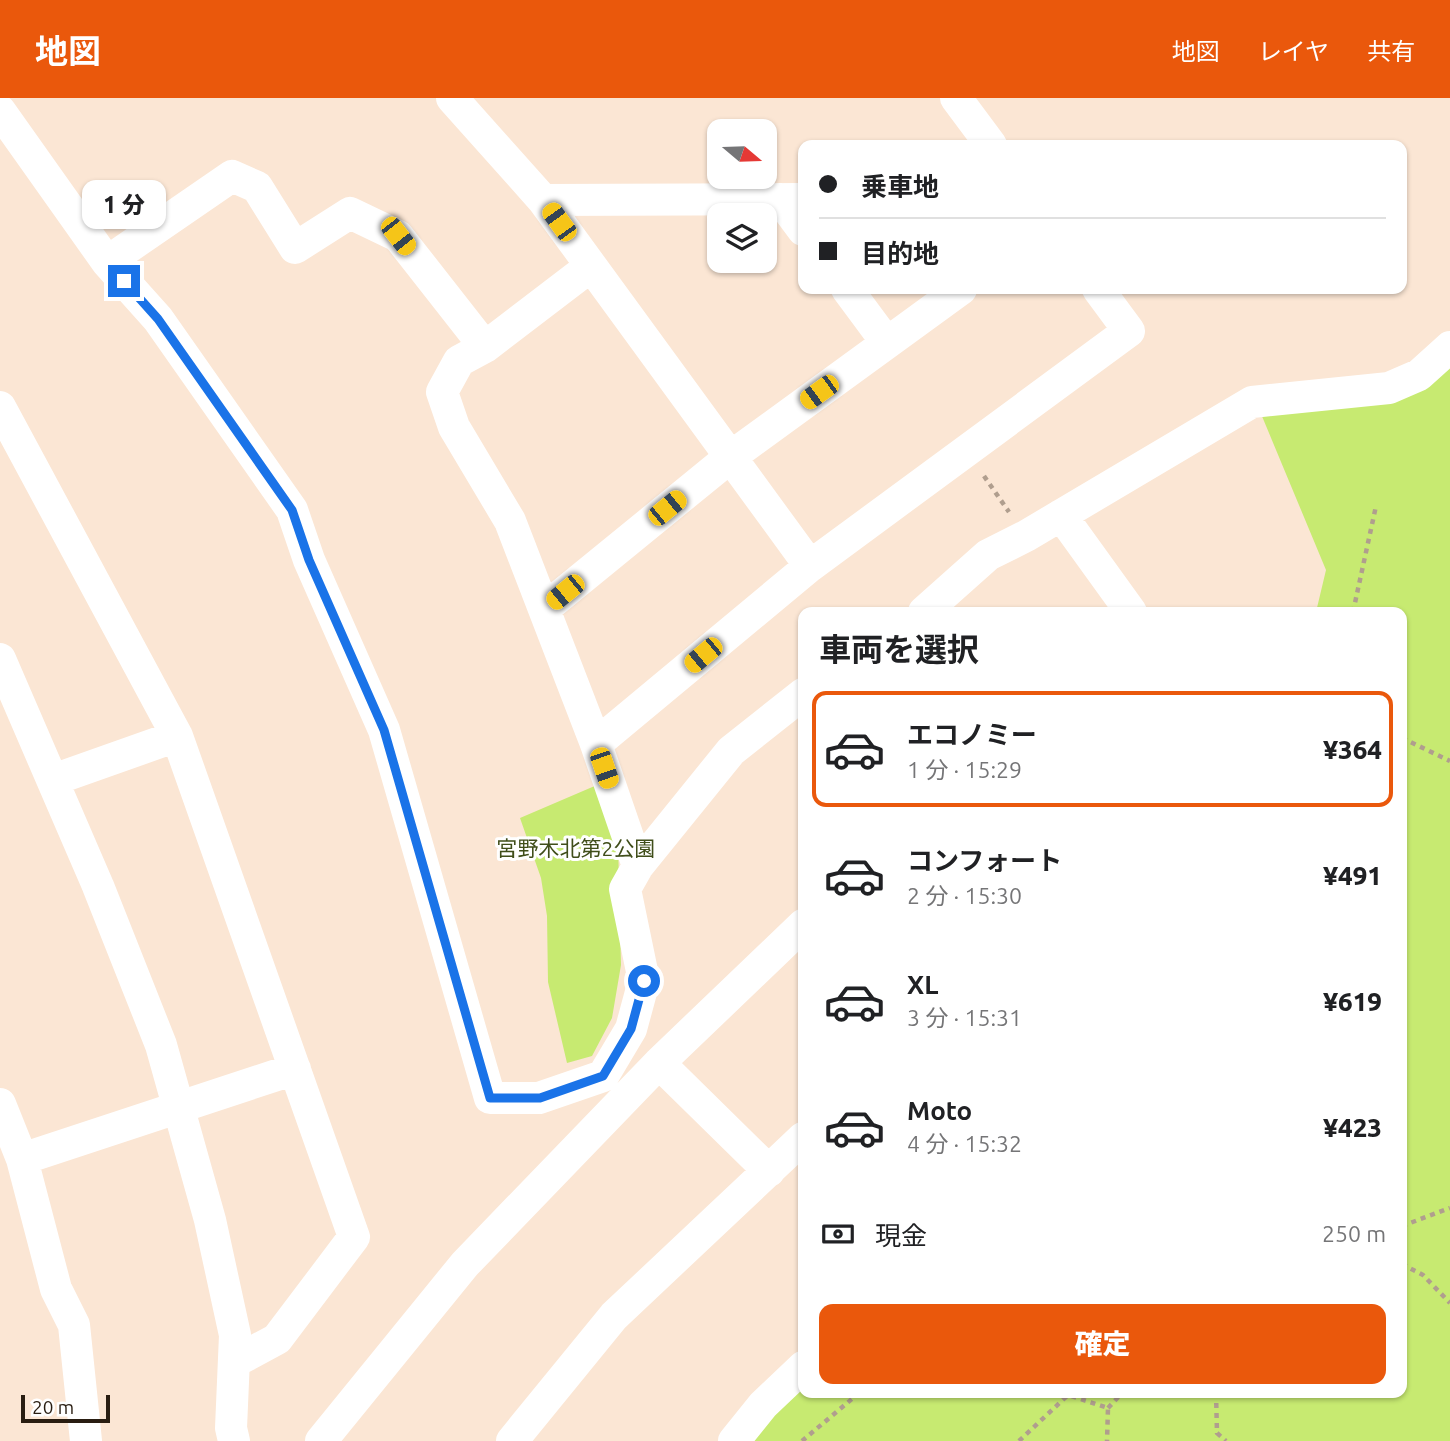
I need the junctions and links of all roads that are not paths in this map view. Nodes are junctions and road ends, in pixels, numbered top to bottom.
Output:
1 (452, 98) edge
2 (956, 98) edge
3 (0, 111) edge
4 (987, 140) edge
5 (792, 199) edge
6 (543, 200) junction
7 (798, 216) edge
8 (107, 262) junction
9 (591, 266) junction
10 (851, 294) edge
11 (954, 294) edge
12 (1102, 294) edge
13 (887, 343) junction
14 (485, 347) junction
15 (1449, 349) edge
16 (0, 407) edge
17 (729, 458) junction
18 (1061, 514) junction
19 (810, 566) junction
20 (930, 607) edge
21 (1126, 607) edge
22 (544, 609) junction
23 (0, 659) edge
24 (798, 698) edge
25 (177, 736) junction
26 (596, 744) junction
27 (53, 780) junction
28 (638, 866) junction
29 (798, 930) edge
30 (659, 1063) junction
31 (295, 1069) junction
32 (0, 1104) edge
33 (177, 1108) junction
34 (798, 1143) edge
35 (22, 1159) junction
36 (769, 1171) junction
37 (233, 1362) junction
38 (798, 1372) edge
39 (86, 1441) edge
40 (234, 1441) edge
41 (321, 1441) edge
42 (512, 1441) edge
43 (734, 1441) edge

1 - 6 street
2 - 4 street
3 - 8 street
5 - 6 street
5 - 7 street
6 - 9 street
8 - 14 street
8 - 28 street
9 - 14 street
9 - 17 street
10 - 13 street
11 - 13 street
12 - 19 street
13 - 17 street
14 - 22 street
15 - 18 street
16 - 25 street
17 - 19 street
17 - 22 street
18 - 20 street
18 - 21 street
19 - 26 street
22 - 26 street
23 - 27 street
24 - 28 street
25 - 27 street
25 - 31 street
26 - 28 street
27 - 33 street
29 - 30 street
30 - 36 street
30 - 41 street
31 - 33 street
31 - 37 street
32 - 35 street
33 - 35 street
33 - 37 street
34 - 36 street
35 - 39 street
36 - 42 street
37 - 40 street
38 - 43 street

